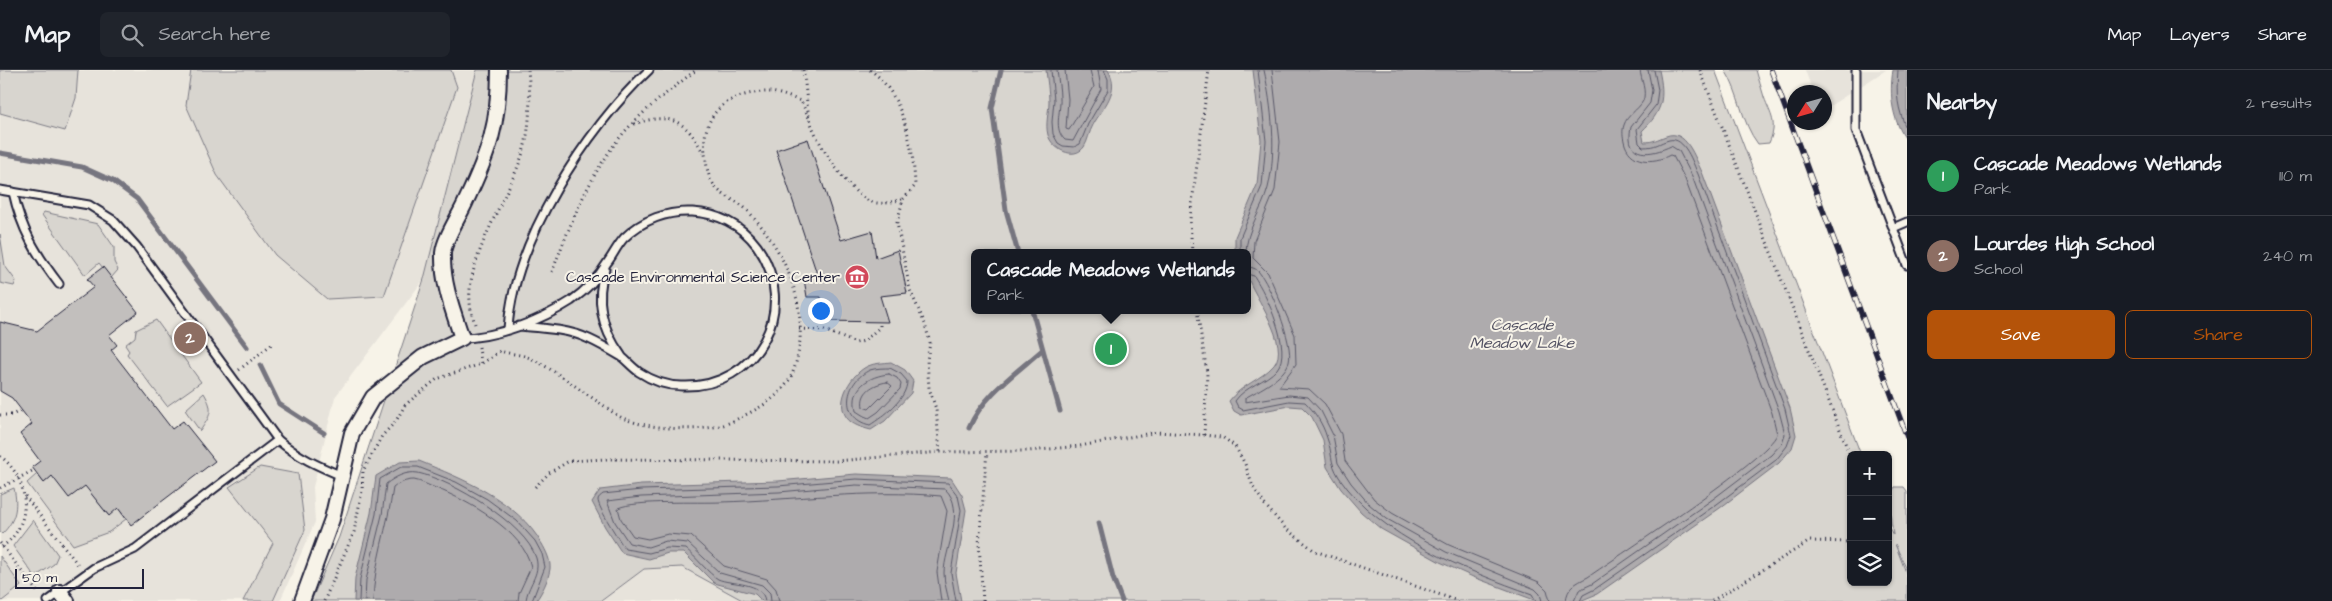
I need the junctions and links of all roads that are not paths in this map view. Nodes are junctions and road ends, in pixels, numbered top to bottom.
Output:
1 (499, 70) edge
2 (649, 70) edge
3 (1856, 70) edge
4 (0, 190) edge
5 (14, 192) junction
6 (1907, 222) edge
7 (1893, 228) junction
8 (607, 264) junction
9 (1907, 265) edge
10 (59, 284) dead end
11 (519, 326) junction
12 (508, 329) junction
13 (462, 338) junction
14 (624, 358) junction
15 (278, 440) junction
16 (342, 476) junction
17 (63, 597) edge
18 (48, 601) edge
19 (302, 601) edge

1 - 13 street
2 - 12 lane
3 - 7 lane
4 - 5 lane
5 - 10 lane
5 - 15 lane
6 - 7 lane
7 - 9 lane
8 - 11 lane
8 - 14 lane
8 - 14 lane
11 - 12 lane
11 - 14 lane
12 - 13 lane
13 - 16 street
15 - 16 lane
15 - 17 lane
16 - 19 street
17 - 18 lane

